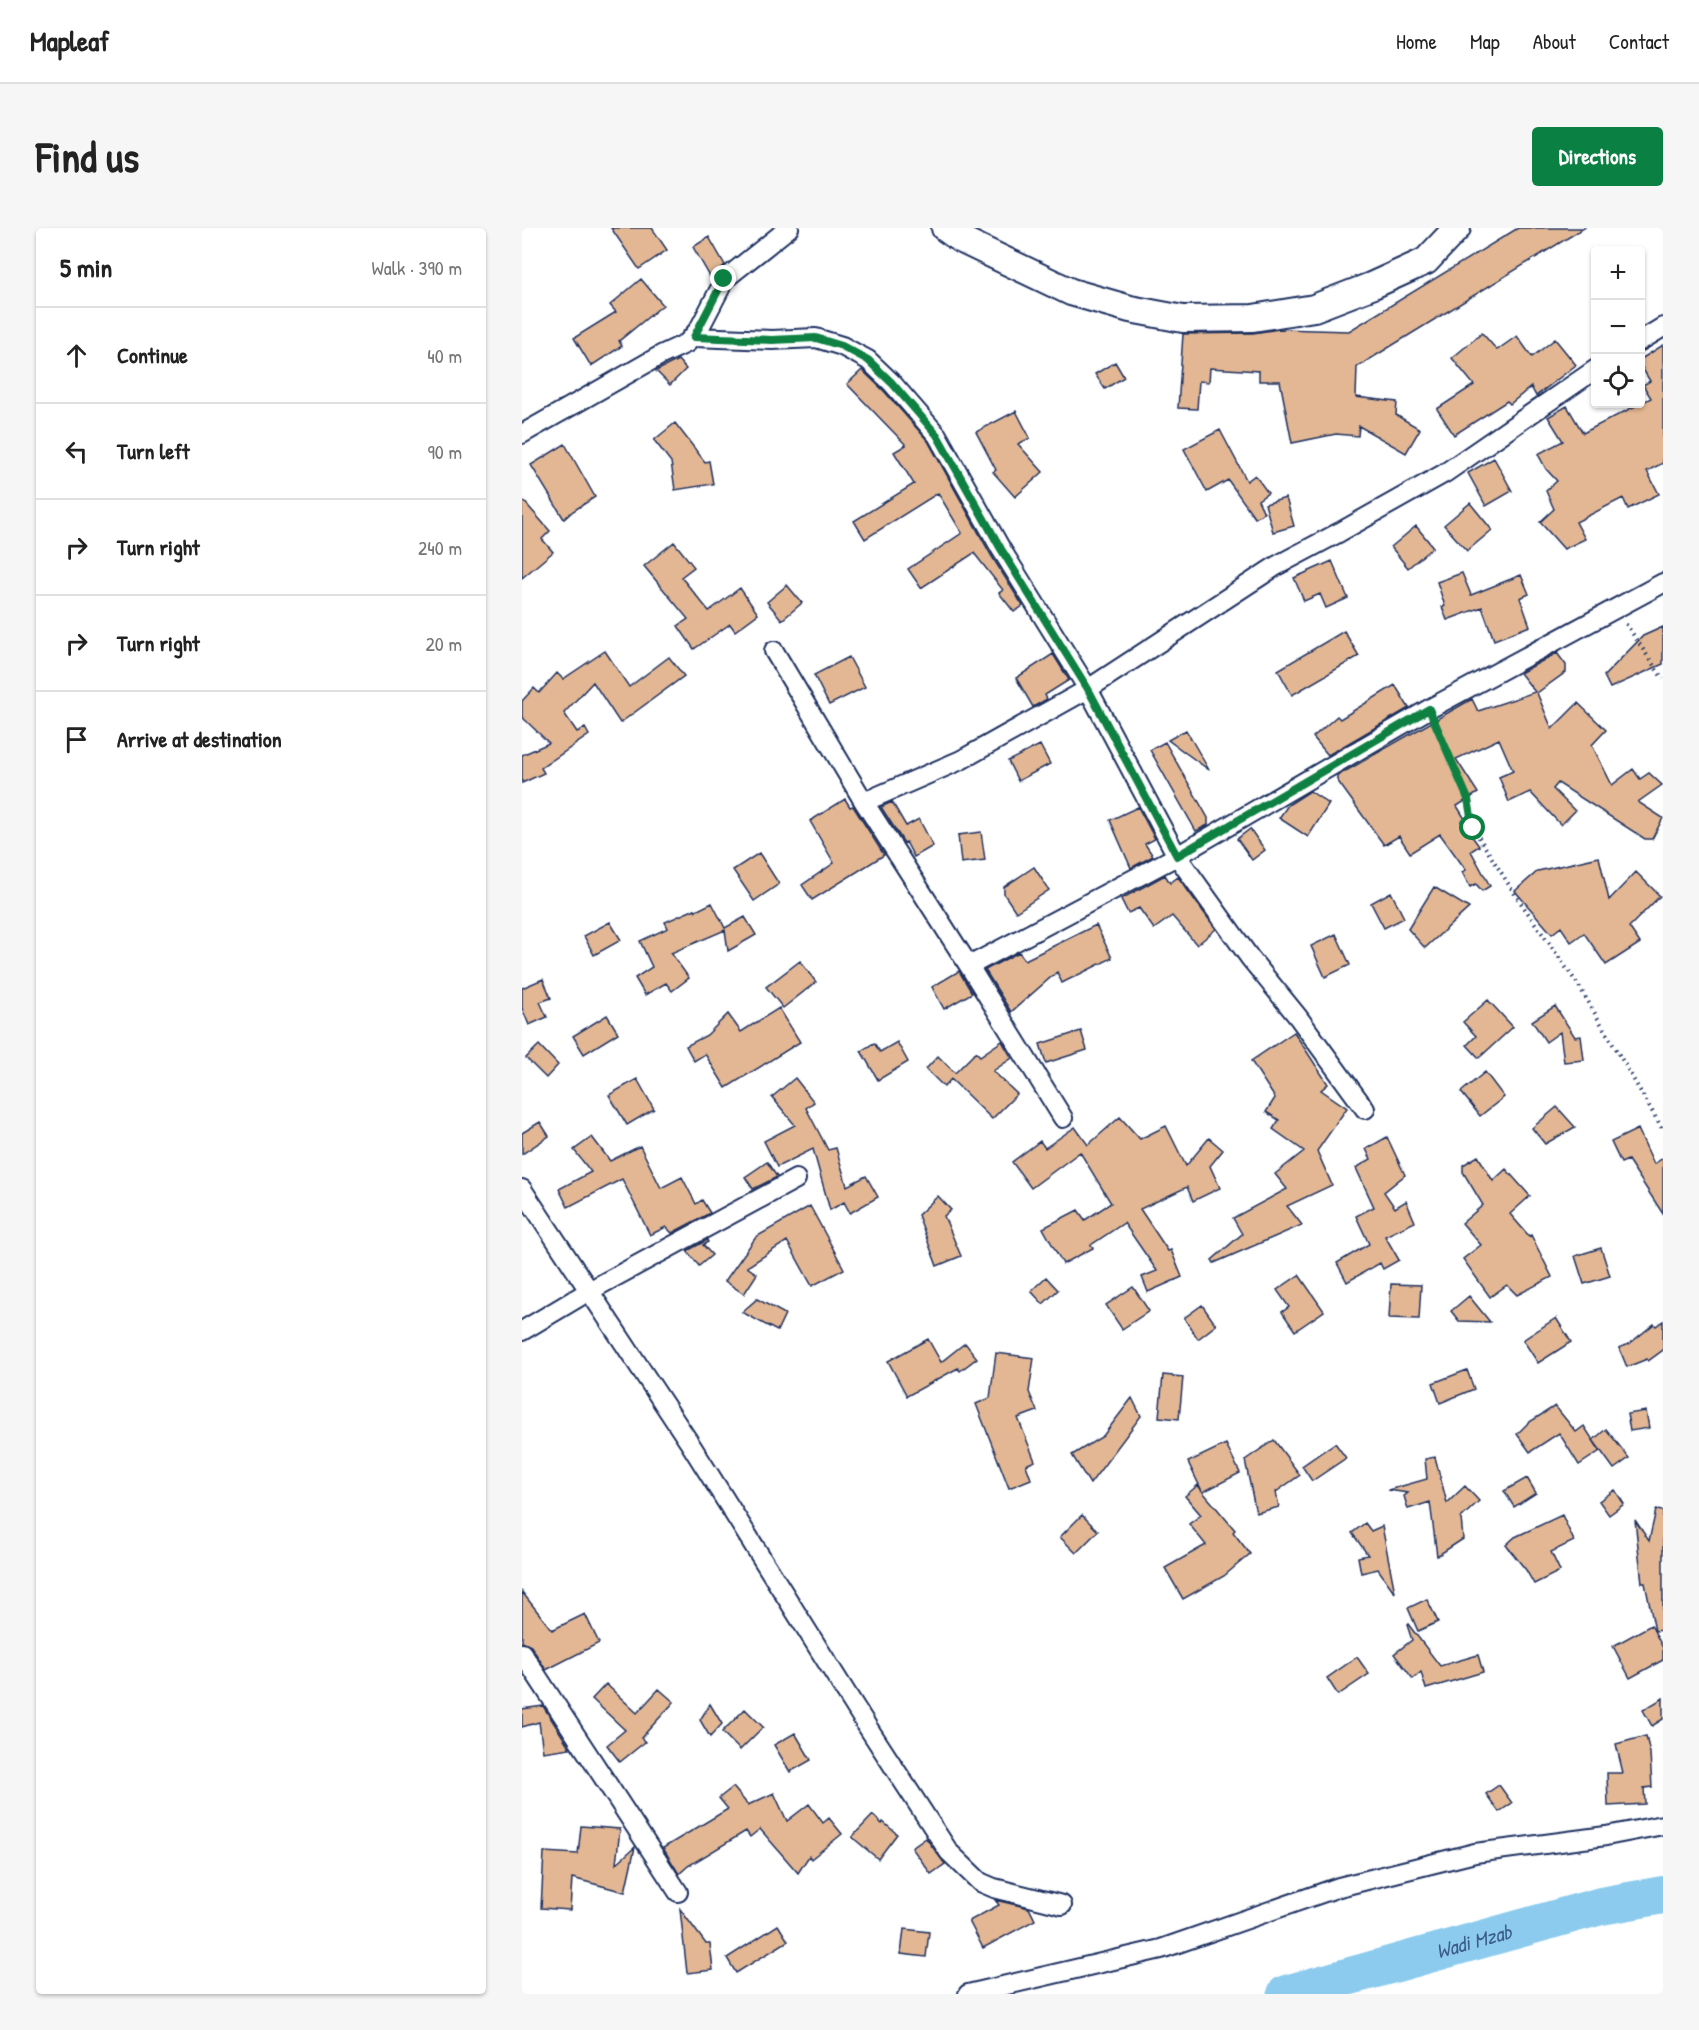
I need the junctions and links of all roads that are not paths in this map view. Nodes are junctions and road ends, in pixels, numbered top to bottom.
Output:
1 (789, 228) edge
2 (945, 228) edge
3 (1457, 228) edge
4 (1663, 327) edge
5 (694, 337) junction
6 (1645, 338) edge
7 (1591, 372) edge
8 (522, 434) edge
9 (1663, 583) edge
10 (774, 651) dead end
11 (1088, 689) junction
12 (864, 802) junction
13 (1177, 856) junction
14 (969, 966) junction
15 (1365, 1109) dead end
16 (1063, 1118) dead end
17 (796, 1179) dead end
18 (522, 1189) edge
19 (589, 1291) junction
20 (522, 1331) edge
21 (522, 1653) edge
22 (1663, 1825) edge
23 (678, 1892) dead end
24 (1062, 1905) dead end
25 (968, 1994) edge

1 - 5 street
2 - 3 main road
4 - 6 street
5 - 8 street
5 - 11 street
7 - 11 street
9 - 13 street
10 - 12 street
11 - 12 street
11 - 13 street
12 - 14 street
13 - 14 street
13 - 15 street
14 - 16 street
17 - 19 street
18 - 19 street
19 - 20 street
19 - 24 street
21 - 23 street
22 - 25 street

